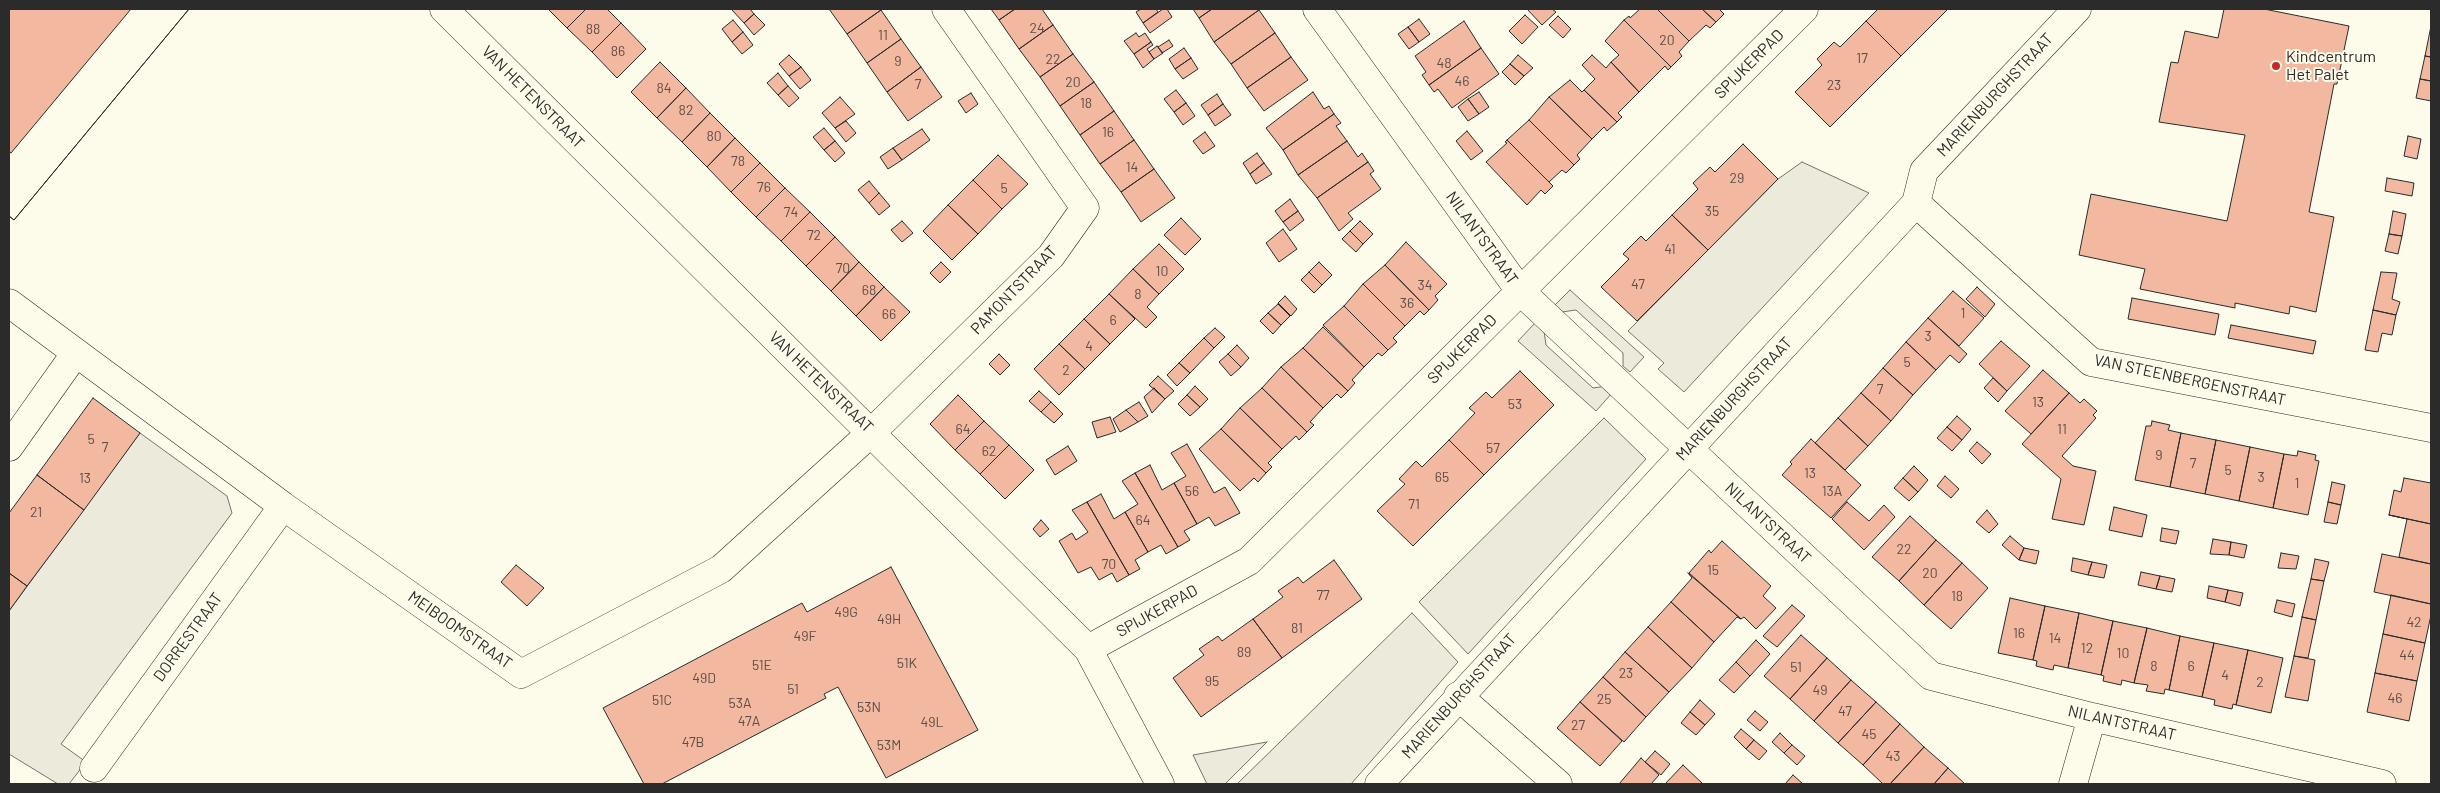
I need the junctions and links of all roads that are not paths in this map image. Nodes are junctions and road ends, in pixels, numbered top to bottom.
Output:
1 (444, 9) edge
2 (946, 9) edge
3 (1317, 9) edge
4 (1804, 9) edge
5 (2077, 9) edge
6 (1916, 204) junction
7 (1520, 291) junction
8 (9, 303) edge
9 (75, 354) junction
10 (2431, 428) edge
11 (872, 432) junction
12 (9, 447) edge
13 (1688, 448) junction
14 (283, 506) junction
15 (1088, 649) junction
16 (1458, 696) junction
17 (2092, 717) junction
18 (94, 768) dead end
19 (1160, 784) edge
20 (1378, 784) edge
21 (1558, 784) edge
22 (2073, 784) edge
23 (2382, 784) edge

1 - 11 street, VAN HETENSTRAAT
2 - 11 street, PAMONTSTRAAT
3 - 7 street, NILANTSTRAAT
4 - 7 street, SPIJKERPAD
5 - 6 street, MARIENBURGHSTRAAT
6 - 10 street, VAN STEENBERGENSTRAAT
6 - 13 street, MARIENBURGHSTRAAT
7 - 13 street, NILANTSTRAAT
7 - 15 street, SPIJKERPAD
8 - 9 street, MEIBOOMSTRAAT
9 - 12 street
9 - 14 street, MEIBOOMSTRAAT
11 - 14 street, MEIBOOMSTRAAT
11 - 15 street, VAN HETENSTRAAT
13 - 16 street, MARIENBURGHSTRAAT
13 - 17 street, NILANTSTRAAT
14 - 18 street, DORRESTRAAT
15 - 19 street, VAN HETENSTRAAT
16 - 20 street, MARIENBURGHSTRAAT
16 - 21 street
17 - 22 street
17 - 23 street, NILANTSTRAAT

